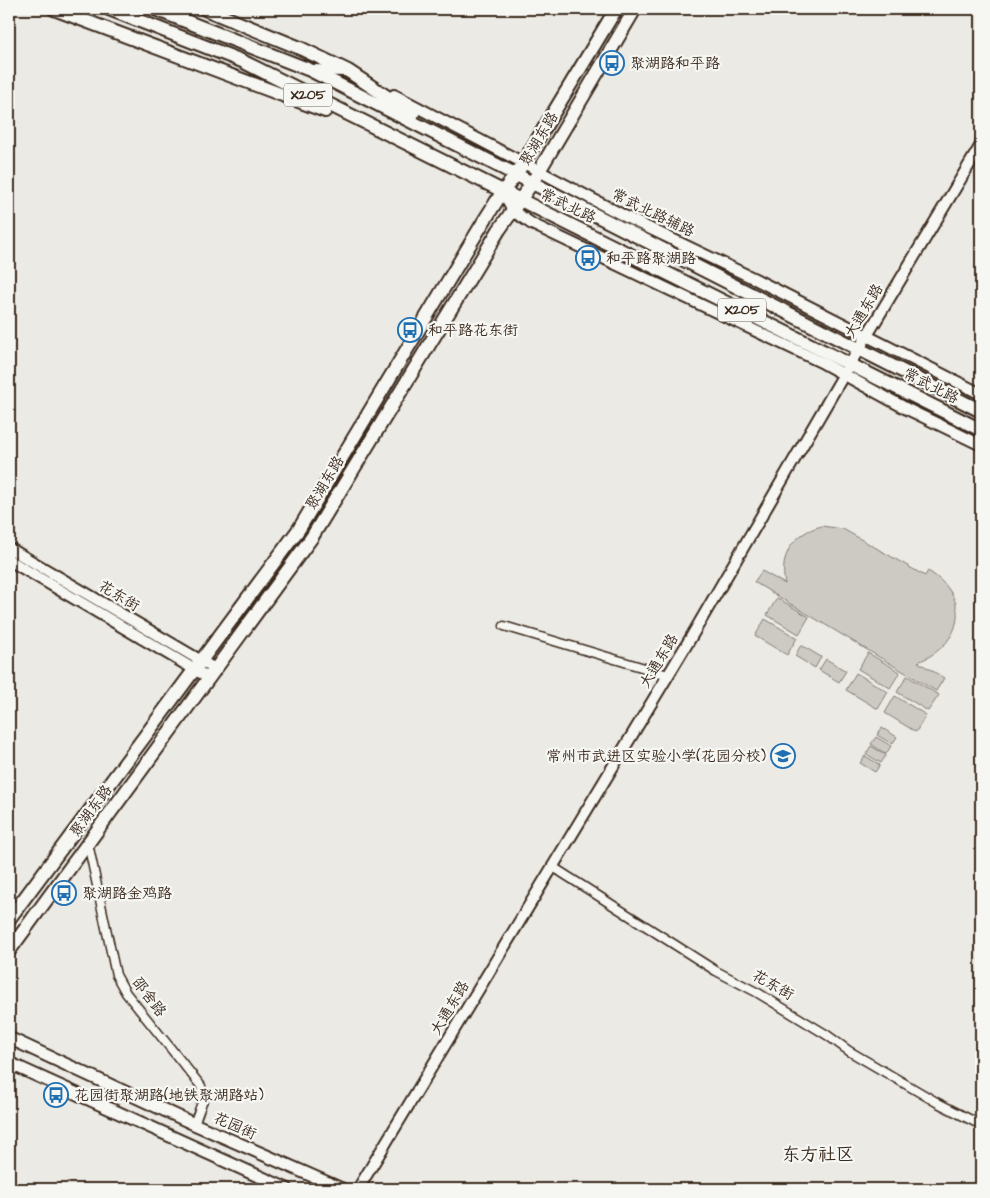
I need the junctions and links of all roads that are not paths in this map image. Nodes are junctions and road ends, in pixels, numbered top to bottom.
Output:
1 (54, 9) edge
2 (109, 9) edge
3 (155, 9) edge
4 (205, 9) edge
5 (616, 9) edge
6 (635, 9) edge
7 (310, 70) junction
8 (348, 71) junction
9 (380, 131) junction
10 (981, 145) edge
11 (472, 153) junction
12 (523, 163) junction
13 (539, 172) junction
14 (516, 175) junction
15 (532, 183) junction
16 (503, 191) junction
17 (521, 200) junction
18 (513, 211) junction
19 (866, 337) junction
20 (859, 350) junction
21 (847, 369) junction
22 (981, 394) edge
23 (981, 411) edge
24 (981, 430) edge
25 (981, 445) edge
26 (9, 548) edge
27 (9, 560) edge
28 (504, 626) dead end
29 (197, 665) junction
30 (212, 673) junction
31 (668, 675) junction
32 (88, 843) junction
33 (553, 867) junction
34 (9, 920) edge
35 (9, 951) edge
36 (9, 1038) edge
37 (9, 1062) edge
38 (194, 1124) junction
39 (981, 1125) edge
40 (287, 1189) edge
41 (342, 1189) edge
42 (358, 1189) edge

1 - 9 main road
2 - 9 main road, 常武北路 / X205
3 - 7 main road, 常武北路 / X205
4 - 8 main road
5 - 12 main road, 聚湖东路
6 - 13 main road, 聚湖东路
7 - 8 street, 常武北路辅路
7 - 11 main road, 常武北路 / X205
8 - 11 main road
8 - 12 street, 常武北路辅路
9 - 16 main road, 常武北路 / X205
10 - 19 street, 大通东路
11 - 14 main road, 常武北路 / X205
12 - 13 street, 常武北路辅路
12 - 14 main road, 聚湖东路
13 - 15 main road, 聚湖东路
13 - 19 street, 常武北路辅路
14 - 15 main road, 常武北路 / X205
14 - 16 main road, 聚湖东路
15 - 17 main road, 聚湖东路
15 - 20 main road, 常武北路 / X205
16 - 17 main road, 常武北路 / X205
16 - 18 street
16 - 29 main road, 聚湖东路
17 - 18 main road, 聚湖东路
17 - 21 main road, 常武北路 / X205
18 - 21 street
18 - 30 main road, 聚湖东路
19 - 20 street, 大通东路
19 - 22 street, 常武北路辅路
20 - 21 street, 大通东路
20 - 23 main road, 常武北路 / X205
21 - 24 main road, 常武北路 / X205
21 - 25 street
21 - 31 street, 大通东路
26 - 29 street, 花东街
27 - 29 street, 花东街
28 - 31 street
29 - 30 street, 花东街
29 - 34 main road, 聚湖东路
30 - 32 main road, 聚湖东路
31 - 33 street, 大通东路
32 - 35 main road, 聚湖东路
32 - 38 street, 邵舍路
33 - 39 street, 花东街
33 - 42 street, 大通东路
36 - 38 main road, 花园街
37 - 40 main road
38 - 41 main road, 花园街

